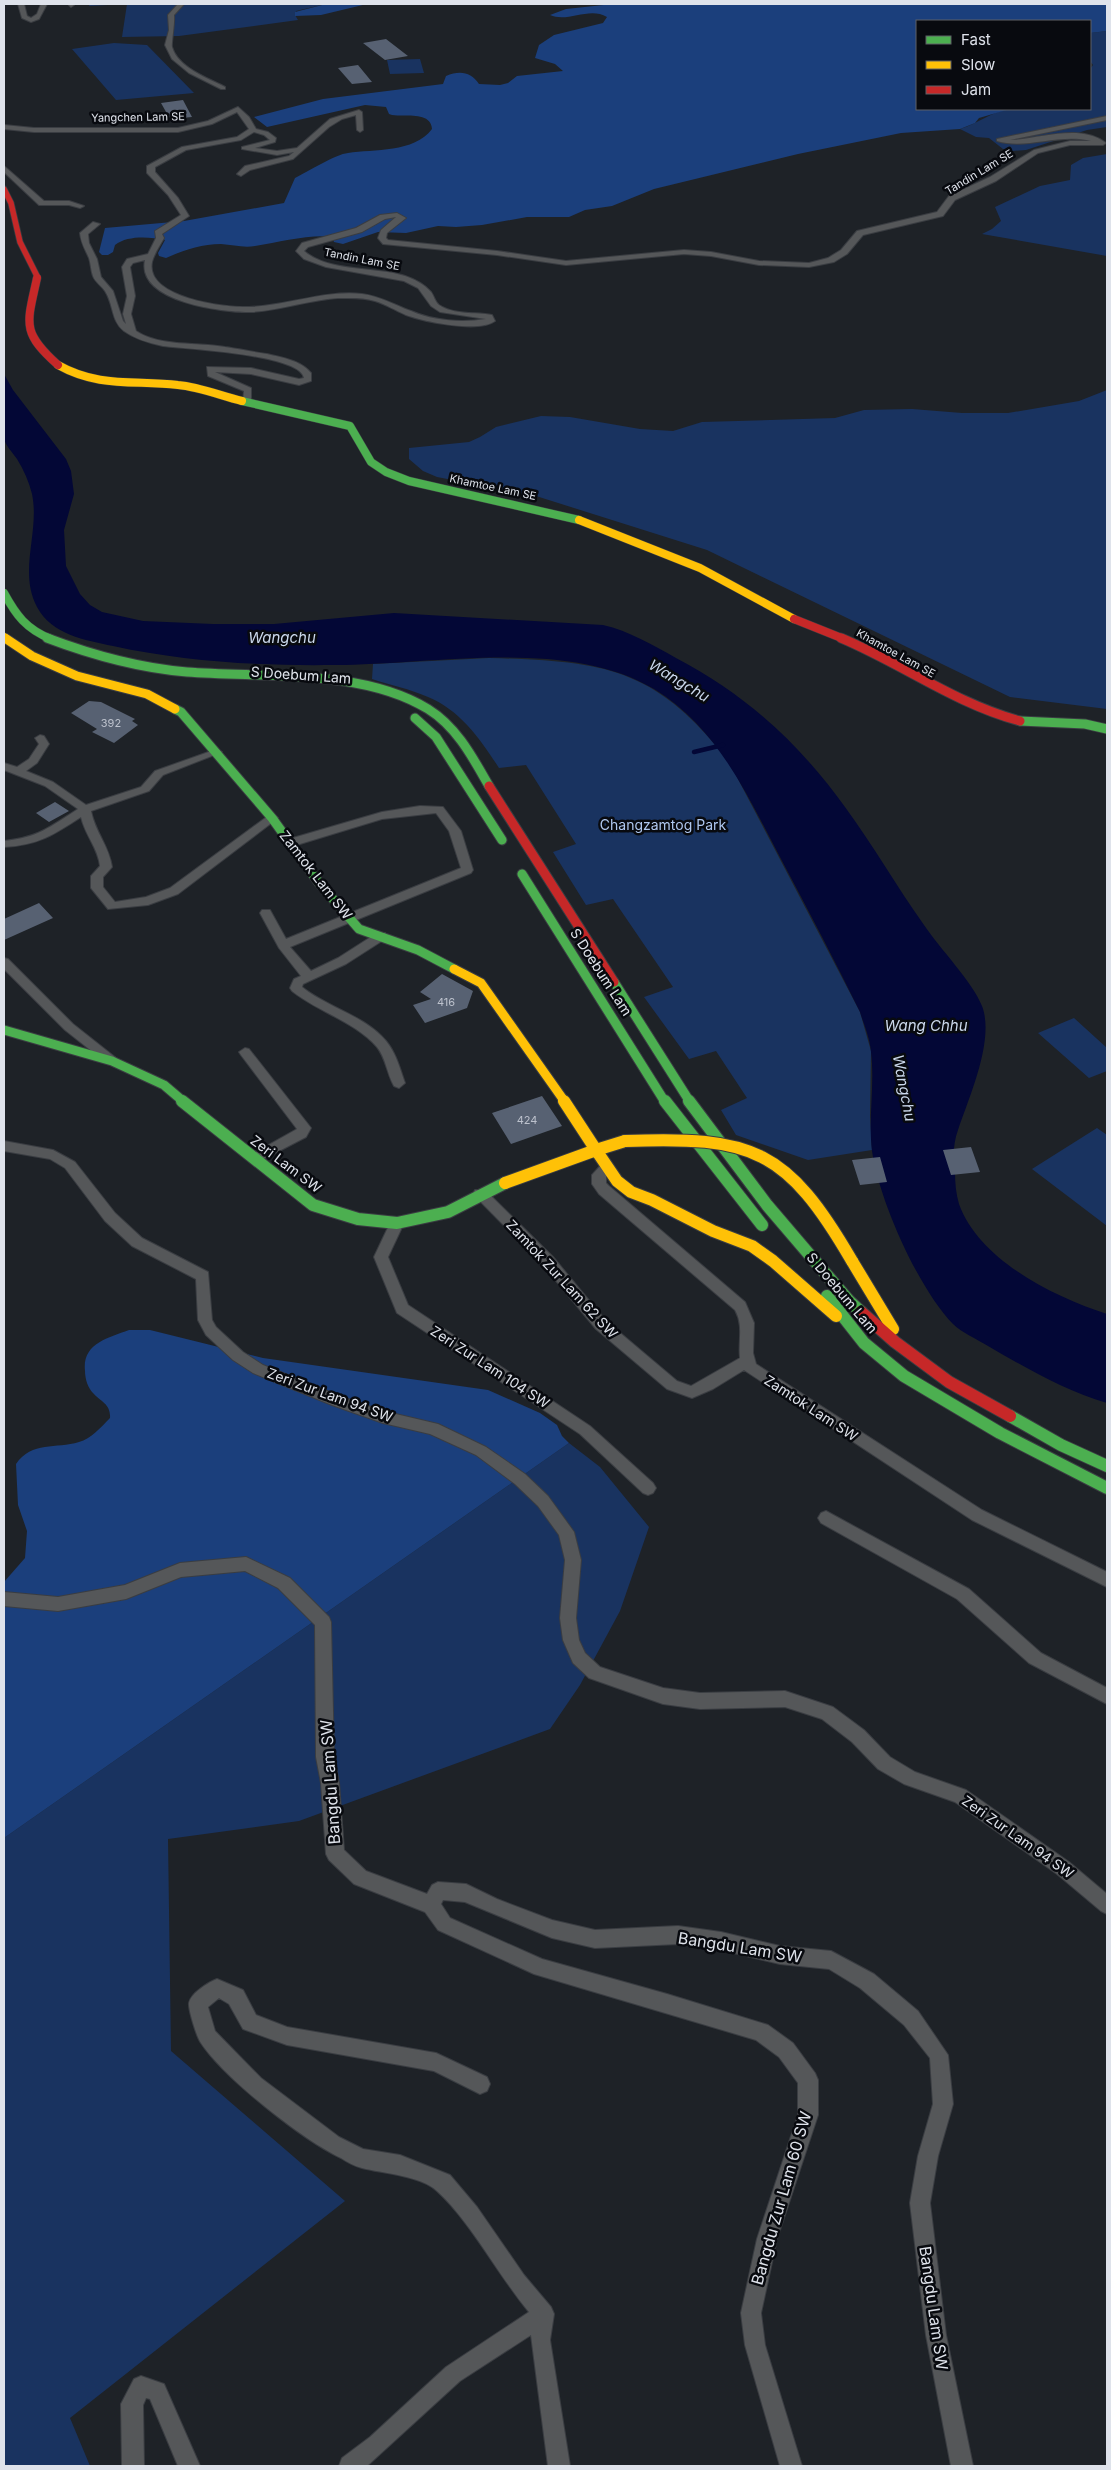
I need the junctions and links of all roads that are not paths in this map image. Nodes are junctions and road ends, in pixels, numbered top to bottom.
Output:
1 (21, 4) edge
2 (44, 4) edge
3 (181, 4) edge
4 (222, 88) dead end
5 (1105, 117) edge
6 (4, 127) edge
7 (253, 130) junction
8 (360, 130) dead end
9 (300, 148) junction
10 (4, 168) edge
11 (241, 174) dead end
12 (4, 189) edge
13 (80, 206) dead end
14 (96, 224) dead end
15 (150, 256) junction
16 (132, 332) junction
17 (247, 402) junction
18 (4, 593) edge
19 (4, 626) edge
20 (4, 637) edge
21 (1107, 728) edge
22 (40, 738) dead end
23 (217, 752) junction
24 (4, 766) edge
25 (17, 772) junction
26 (85, 809) junction
27 (272, 818) junction
28 (290, 843) junction
29 (4, 844) edge
30 (506, 847) dead end
31 (516, 863) dead end
32 (266, 913) dead end
33 (349, 918) junction
34 (381, 936) junction
35 (283, 945) junction
36 (4, 962) edge
37 (309, 976) junction
38 (4, 1030) edge
39 (245, 1052) dead end
40 (112, 1061) junction
41 (400, 1083) dead end
42 (4, 1146) edge
43 (596, 1150) junction
44 (254, 1159) junction
45 (606, 1169) junction
46 (480, 1194) junction
47 (397, 1223) junction
48 (772, 1236) dead end
49 (805, 1272) dead end
50 (850, 1329) junction
51 (747, 1362) junction
52 (949, 1382) junction
53 (1107, 1466) edge
54 (648, 1488) dead end
55 (1107, 1488) edge
56 (826, 1518) dead end
57 (1107, 1580) edge
58 (4, 1599) edge
59 (1107, 1696) edge
60 (431, 1905) junction
61 (1107, 1905) edge
62 (480, 2084) dead end
63 (544, 2314) junction
64 (133, 2466) edge
65 (189, 2466) edge
66 (350, 2466) edge
67 (559, 2466) edge
68 (791, 2466) edge
69 (962, 2466) edge

1 - 2 street
3 - 4 street
5 - 15 street, Tandin Lam SE
6 - 7 street, Yangchen Lam SE
7 - 9 street, Yangchen Lam SE
7 - 15 street
8 - 9 street
9 - 11 street
10 - 13 street
12 - 17 main road, Khamtoe Lam SE
14 - 16 street
15 - 16 street
16 - 17 street
17 - 21 main road, Khamtoe Lam SE
18 - 52 main road, S Doebum Lam
19 - 30 main road, S Doebum Lam
20 - 23 main road, Zamtok Lam SW
22 - 25 street
23 - 26 street
23 - 27 main road, Zamtok Lam SW
24 - 25 street
25 - 26 street
26 - 27 street
26 - 29 street
27 - 28 main road, Zamtok Lam SW
28 - 33 main road, Zamtok Lam SW
28 - 33 street
31 - 48 main road, S Doebum Lam
32 - 35 street
33 - 34 main road, Zamtok Lam SW
33 - 35 street
34 - 37 street
34 - 43 main road, Zamtok Lam SW
35 - 37 street
36 - 40 street
37 - 41 street
38 - 40 main road, Zeri Lam SW
39 - 44 street
40 - 44 main road, Zeri Lam SW
42 - 61 street, Zeri Zur Lam 94 SW
43 - 45 main road, Zamtok Lam SW
43 - 46 main road, Zeri Lam SW
43 - 52 main road, Zeri Lam SW, bridge
44 - 47 main road, Zeri Lam SW
45 - 50 main road, Zamtok Lam SW
45 - 51 street
46 - 47 main road, Zeri Lam SW
46 - 51 street, Zamtok Zur Lam 62 SW
47 - 54 street, Zeri Zur Lam 104 SW
49 - 50 main road, S Doebum Lam
50 - 55 main road, S Doebum Lam
51 - 57 street, Zamtok Lam SW
52 - 53 main road, S Doebum Lam
56 - 59 street
58 - 60 street, Bangdu Lam SW
60 - 68 street, Bangdu Zur Lam 60 SW
60 - 69 street, Bangdu Lam SW
62 - 63 street
63 - 66 street
63 - 67 street
64 - 65 street

